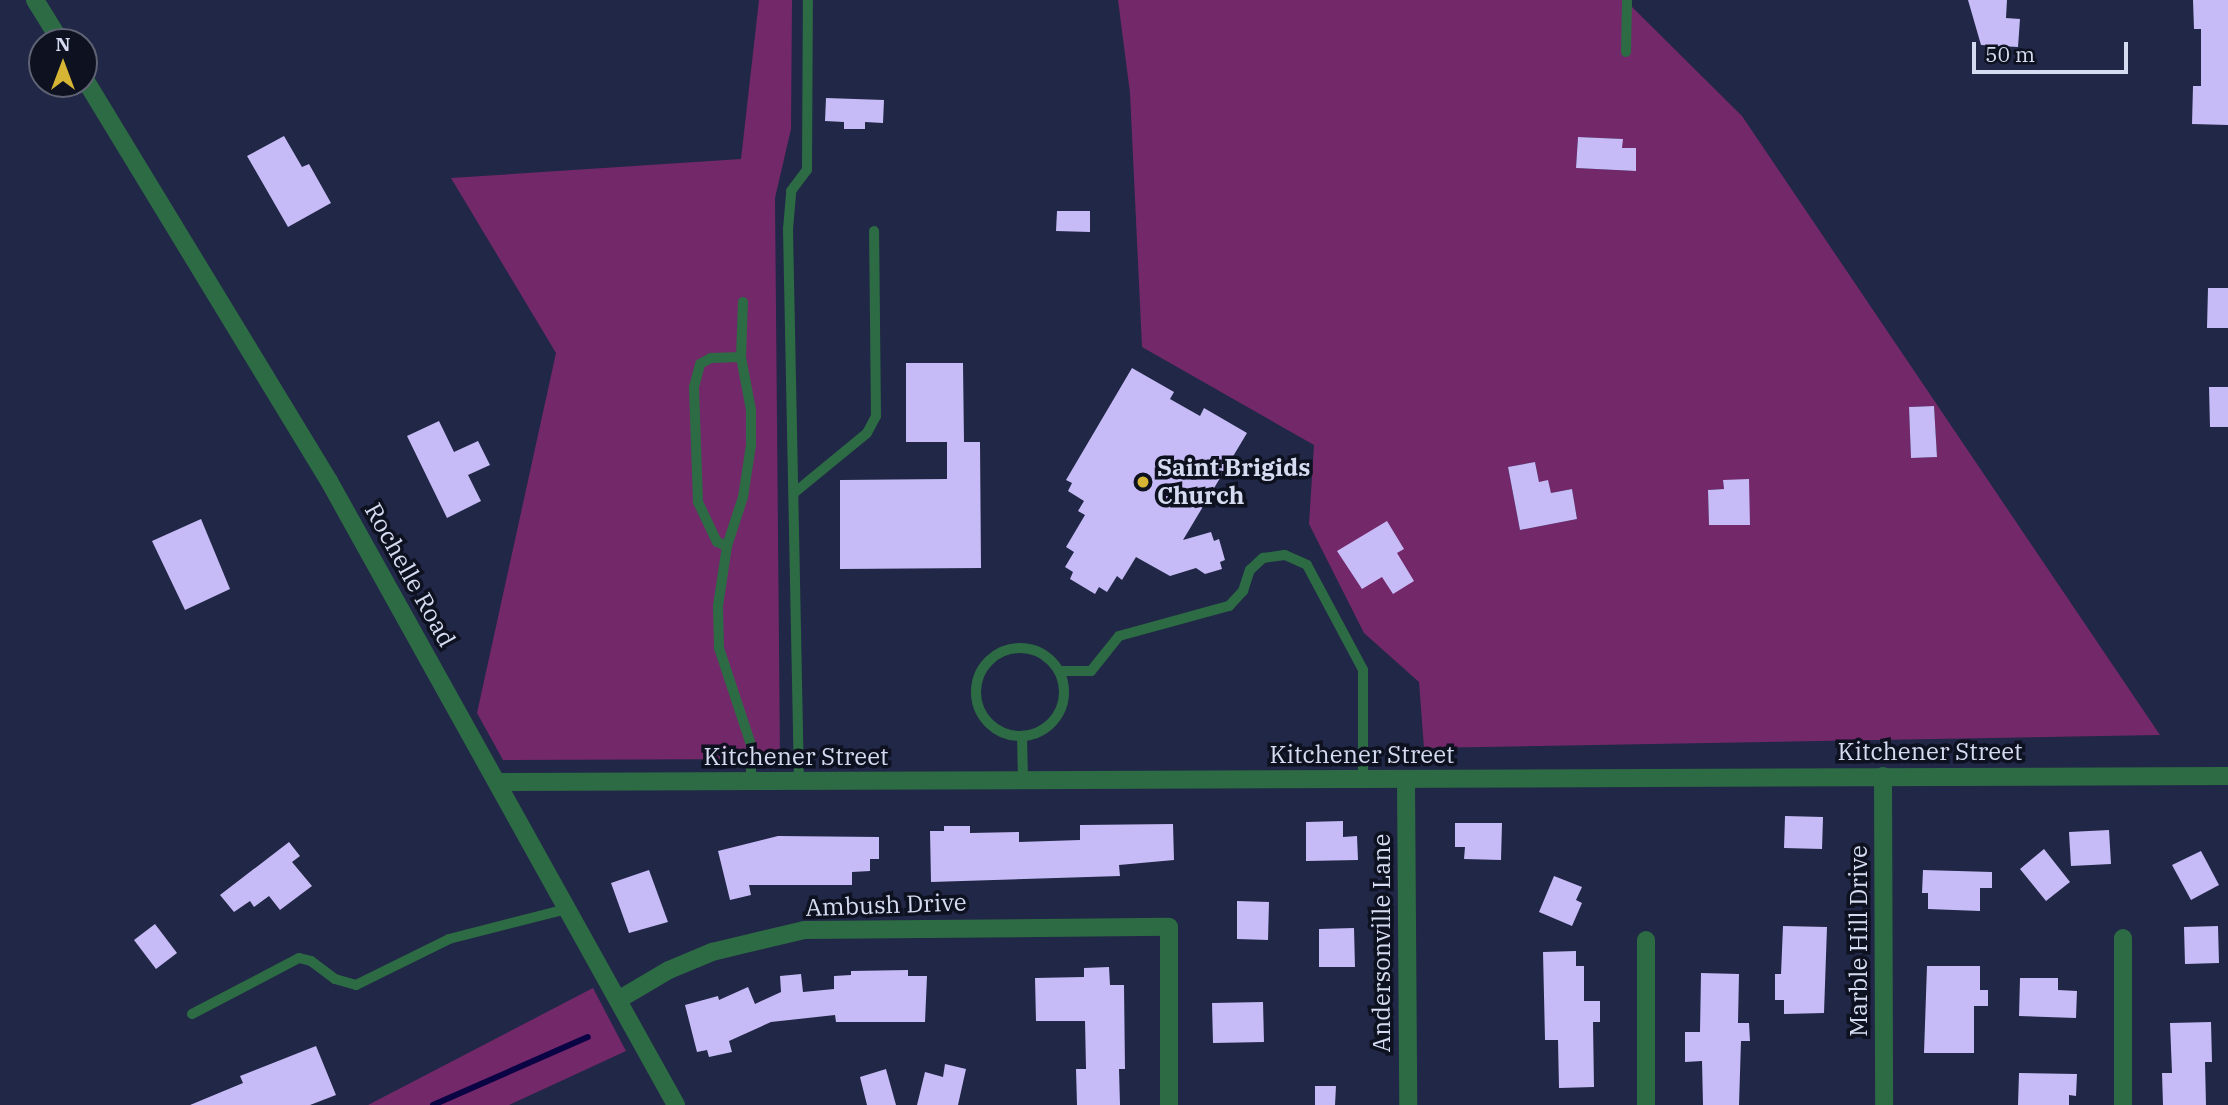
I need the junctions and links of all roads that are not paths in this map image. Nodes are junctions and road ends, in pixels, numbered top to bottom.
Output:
1 (35, 0) edge
2 (808, 0) edge
3 (1628, 0) edge
4 (52, 28) edge
5 (1626, 52) dead end
6 (96, 98) edge
7 (874, 231) dead end
8 (743, 302) dead end
9 (741, 357) junction
10 (794, 493) junction
11 (727, 546) junction
12 (1060, 671) junction
13 (1023, 736) junction
14 (1883, 776) junction
15 (2228, 776) edge
16 (1363, 780) junction
17 (1406, 780) junction
18 (1023, 781) junction
19 (497, 782) junction
20 (751, 782) junction
21 (799, 782) junction
22 (567, 909) junction
23 (2123, 938) dead end
24 (1646, 940) dead end
25 (618, 1000) junction
26 (192, 1014) dead end
27 (676, 1105) edge
28 (1169, 1105) edge
29 (1408, 1105) edge
30 (1646, 1105) edge
31 (1884, 1105) edge
32 (2123, 1105) edge

1 - 4 street
2 - 10 lane
3 - 5 lane
6 - 19 street, Rochelle Road
7 - 10 lane
8 - 9 lane
9 - 11 lane
9 - 11 lane
10 - 21 lane
11 - 20 lane
12 - 13 lane
12 - 13 lane
12 - 16 lane
13 - 18 lane
14 - 15 street, Kitchener Street
14 - 17 street, Kitchener Street
14 - 31 street, Marble Hill Drive
16 - 17 street, Kitchener Street
16 - 18 street, Kitchener Street
17 - 29 street, Andersonville Lane
18 - 21 street, Kitchener Street
19 - 20 street, Kitchener Street
19 - 22 street, Rochelle Road
20 - 21 street, Kitchener Street
22 - 25 street, Rochelle Road
22 - 26 lane
23 - 32 street
24 - 30 street
25 - 27 street, Rochelle Road
25 - 28 street, Ambush Drive

